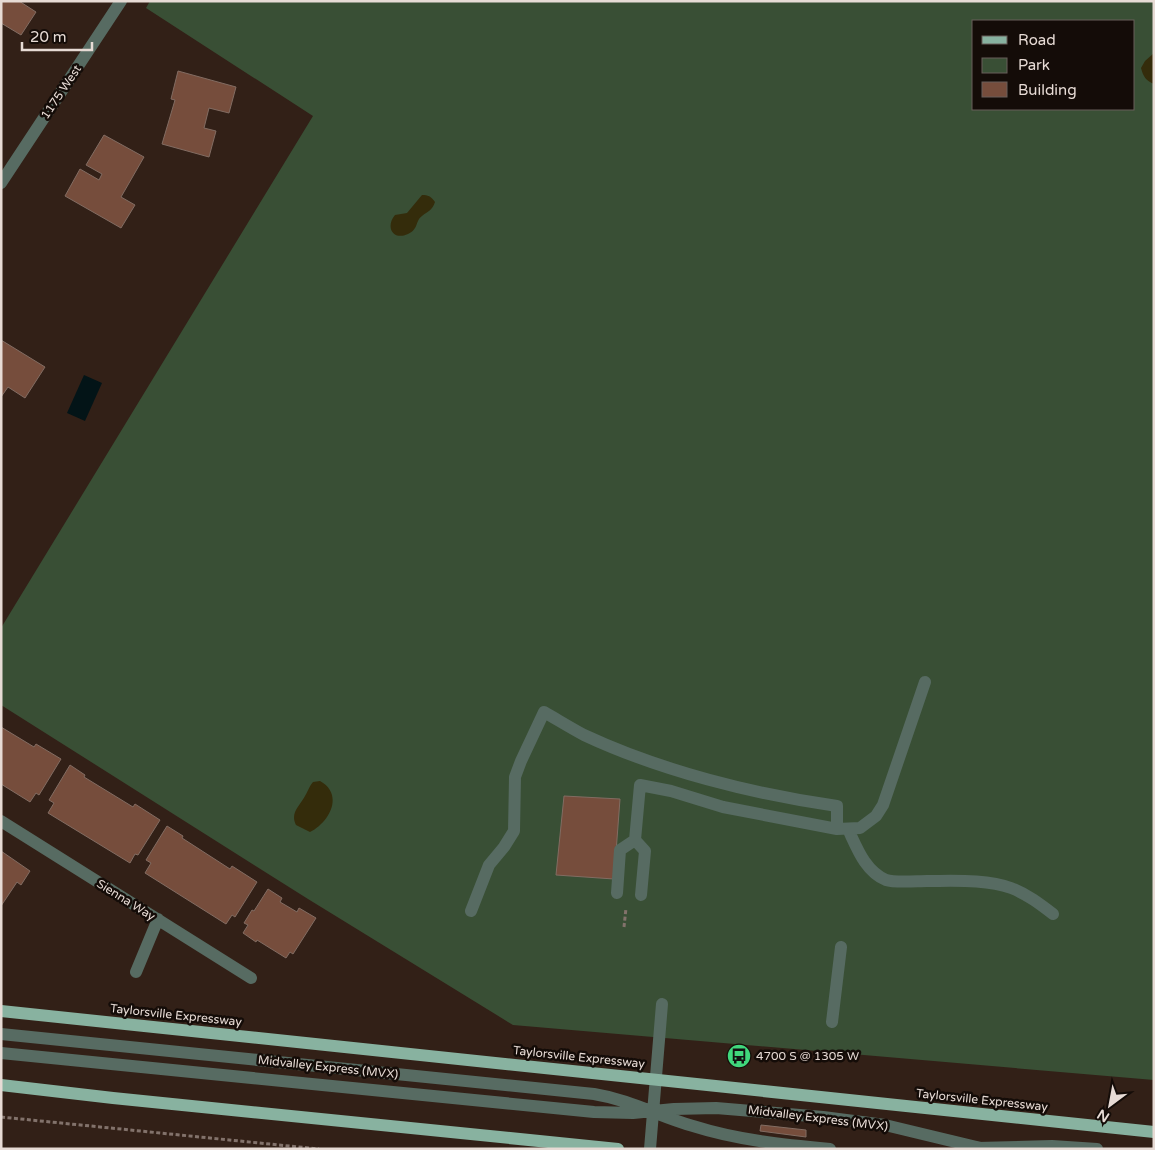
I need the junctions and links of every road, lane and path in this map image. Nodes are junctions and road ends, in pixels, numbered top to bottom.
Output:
1 (122, 1) edge
2 (1, 183) edge
3 (925, 682) dead end
4 (1, 821) edge
5 (843, 829) junction
6 (635, 840) junction
7 (617, 893) dead end
8 (641, 895) dead end
9 (471, 911) dead end
10 (1054, 914) dead end
11 (158, 919) junction
12 (841, 946) dead end
13 (136, 972) dead end
14 (252, 978) dead end
15 (662, 1004) dead end
16 (1, 1011) edge
17 (832, 1022) dead end
18 (1, 1034) edge
19 (1, 1053) edge
20 (656, 1079) junction
21 (1, 1085) edge
22 (653, 1111) junction
23 (1, 1117) edge
24 (1154, 1132) edge
25 (983, 1148) edge
26 (319, 1149) edge
27 (618, 1149) edge
28 (650, 1149) edge
29 (830, 1149) edge
30 (956, 1149) edge
31 (1097, 1149) edge

1 - 2 street, 1175 West
3 - 5 street
4 - 11 street, Sienna Way
5 - 6 street
5 - 9 street
5 - 10 street
6 - 7 street
6 - 8 street
11 - 13 street
11 - 14 street, Sienna Way
12 - 17 street
15 - 20 street
16 - 20 main road, Taylorsville Expressway
18 - 22 street, Midvalley Express (MVX)
19 - 22 street, Midvalley Express (MVX)
20 - 22 street
20 - 24 main road, Taylorsville Expressway
21 - 27 main road
22 - 25 street, Midvalley Express (MVX)
22 - 28 street
22 - 29 street, Midvalley Express (MVX)
23 - 26 path
25 - 30 street, Midvalley Express (MVX)
25 - 31 street, Midvalley Express (MVX)

